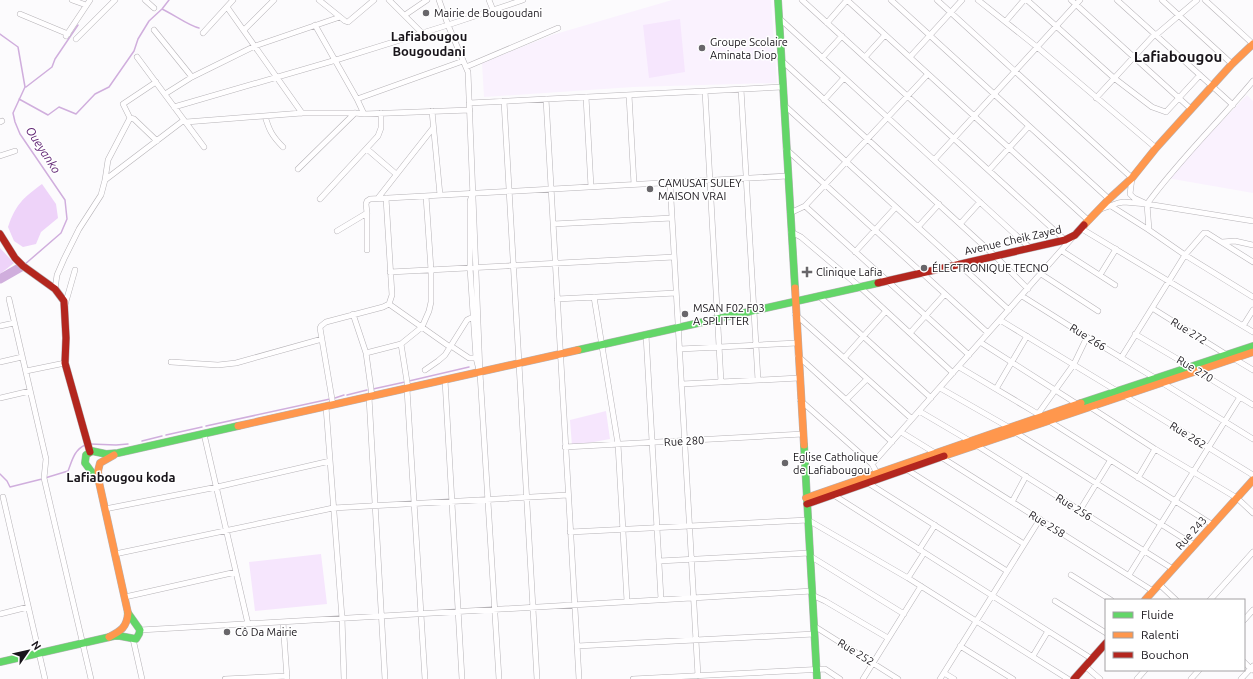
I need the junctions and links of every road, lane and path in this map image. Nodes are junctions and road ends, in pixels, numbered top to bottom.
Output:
1 (72, 0) edge
2 (90, 0) edge
3 (115, 0) edge
4 (145, 0) edge
5 (233, 0) edge
6 (274, 0) edge
7 (319, 0) edge
8 (374, 0) edge
9 (389, 0) edge
10 (427, 0) edge
11 (439, 0) edge
12 (489, 0) edge
13 (523, 0) edge
14 (778, 0) edge
15 (802, 0) edge
16 (847, 0) edge
17 (892, 0) edge
18 (937, 0) edge
19 (962, 0) edge
20 (978, 0) edge
21 (1024, 0) edge
22 (1027, 0) edge
23 (1071, 0) edge
24 (1117, 0) edge
25 (1162, 0) edge
26 (1197, 0) edge
27 (1205, 0) edge
28 (1078, 2) edge
29 (86, 5) junction
30 (227, 7) junction
31 (154, 8) dead end
32 (493, 10) junction
33 (950, 12) junction
34 (20, 14) dead end
35 (405, 15) junction
36 (1179, 16) junction
37 (340, 17) junction
38 (778, 18) junction
39 (827, 22) junction
40 (1006, 22) junction
41 (315, 25) junction
42 (448, 25) junction
43 (1056, 27) junction
44 (558, 28) dead end
45 (154, 30) dead end
46 (244, 30) junction
47 (203, 33) dead end
48 (422, 33) junction
49 (885, 35) junction
50 (930, 35) junction
51 (1155, 35) junction
52 (842, 36) junction
53 (76, 39) dead end
54 (1253, 44) edge
55 (255, 46) junction
56 (1037, 47) junction
57 (137, 57) dead end
58 (865, 57) junction
59 (910, 57) junction
60 (1134, 57) junction
61 (822, 58) junction
62 (336, 60) junction
63 (780, 60) junction
64 (463, 61) junction
65 (1232, 64) junction
66 (466, 67) junction
67 (1015, 71) junction
68 (928, 74) junction
69 (1200, 75) junction
70 (192, 77) junction
71 (276, 77) junction
72 (844, 78) junction
73 (1114, 78) junction
74 (1253, 81) edge
75 (156, 82) junction
76 (1212, 86) junction
77 (782, 87) junction
78 (741, 89) junction
79 (705, 91) junction
80 (165, 94) junction
81 (994, 94) junction
82 (629, 95) junction
83 (908, 96) junction
84 (586, 97) junction
85 (1096, 98) junction
86 (1179, 98) junction
87 (357, 99) junction
88 (546, 99) junction
89 (824, 100) junction
90 (504, 101) junction
91 (470, 103) junction
92 (783, 104) junction
93 (1233, 106) junction
94 (174, 107) junction
95 (1191, 109) junction
96 (470, 110) junction
97 (432, 111) junction
98 (302, 113) junction
99 (355, 113) junction
100 (381, 113) junction
101 (364, 114) junction
102 (265, 116) junction
103 (974, 116) junction
104 (130, 118) junction
105 (888, 118) junction
106 (185, 121) junction
107 (1029, 126) junction
108 (433, 128) junction
109 (868, 139) junction
110 (954, 139) junction
111 (157, 141) junction
112 (204, 147) dead end
113 (283, 147) dead end
114 (785, 148) junction
115 (1009, 148) junction
116 (1156, 148) junction
117 (367, 149) junction
118 (15, 151) dead end
119 (0, 156) edge
120 (934, 160) junction
121 (846, 162) junction
122 (298, 169) dead end
123 (989, 170) junction
124 (396, 174) junction
125 (787, 176) junction
126 (746, 178) junction
127 (1132, 178) junction
128 (105, 180) junction
129 (710, 180) junction
130 (670, 182) junction
131 (634, 184) junction
132 (825, 184) junction
133 (591, 187) junction
134 (551, 189) junction
135 (509, 192) junction
136 (472, 194) junction
137 (440, 195) junction
138 (426, 196) junction
139 (378, 198) junction
140 (386, 198) junction
141 (320, 199) dead end
142 (980, 202) junction
143 (1110, 202) junction
144 (939, 204) junction
145 (1147, 204) junction
146 (805, 206) junction
147 (896, 207) junction
148 (367, 213) junction
149 (790, 214) junction
150 (672, 218) junction
151 (1089, 221) junction
152 (1253, 221) edge
153 (553, 224) junction
154 (960, 224) junction
155 (918, 227) junction
156 (1082, 229) junction
157 (875, 230) junction
158 (1149, 230) junction
159 (337, 231) dead end
160 (791, 232) junction
161 (0, 234) edge
162 (1075, 235) junction
163 (1066, 240) junction
164 (1222, 242) junction
165 (1253, 245) edge
166 (1030, 248) junction
167 (1116, 249) junction
168 (367, 250) dead end
169 (1062, 251) junction
170 (855, 252) junction
171 (995, 256) junction
172 (1185, 256) junction
173 (674, 257) junction
174 (1253, 262) edge
175 (555, 263) junction
176 (957, 264) junction
177 (513, 265) junction
178 (473, 268) junction
179 (75, 270) dead end
180 (431, 270) junction
181 (390, 272) junction
182 (922, 272) junction
183 (1041, 274) junction
184 (1100, 275) junction
185 (887, 281) junction
186 (1168, 281) junction
187 (1115, 285) dead end
188 (860, 287) junction
189 (55, 289) junction
190 (1028, 289) junction
191 (676, 293) junction
192 (945, 294) junction
193 (1022, 296) junction
194 (594, 297) junction
195 (820, 297) junction
196 (1253, 298) edge
197 (9, 299) dead end
198 (557, 299) junction
199 (795, 302) junction
200 (389, 304) junction
201 (64, 307) junction
202 (1152, 308) junction
203 (1008, 310) junction
204 (1253, 310) edge
205 (754, 311) junction
206 (886, 311) junction
207 (1098, 311) dead end
208 (353, 314) junction
209 (796, 314) junction
210 (476, 316) junction
211 (925, 316) junction
212 (718, 319) junction
213 (1000, 320) junction
214 (14, 323) junction
215 (0, 326) edge
216 (1243, 326) junction
217 (422, 327) junction
218 (678, 328) junction
219 (1253, 332) edge
220 (910, 333) junction
221 (988, 333) junction
222 (1135, 334) junction
223 (646, 335) junction
224 (863, 336) junction
225 (1027, 336) junction
226 (1087, 337) junction
227 (322, 339) junction
228 (980, 342) junction
229 (797, 343) junction
230 (401, 344) junction
231 (602, 345) junction
232 (756, 345) junction
233 (451, 346) junction
234 (1253, 346) edge
235 (719, 347) junction
236 (680, 349) junction
237 (1253, 352) edge
238 (366, 353) junction
239 (560, 354) junction
240 (969, 355) junction
241 (22, 356) junction
242 (798, 356) junction
243 (1230, 356) junction
244 (478, 357) junction
245 (844, 358) junction
246 (1121, 358) junction
247 (0, 362) edge
248 (171, 362) dead end
249 (65, 363) junction
250 (519, 363) junction
251 (1012, 363) junction
252 (1074, 364) junction
253 (959, 367) junction
254 (1194, 368) junction
255 (425, 370) dead end
256 (1253, 370) edge
257 (26, 371) junction
258 (953, 372) junction
259 (480, 373) junction
260 (799, 378) junction
261 (868, 379) junction
262 (445, 380) junction
263 (758, 380) junction
264 (1158, 380) junction
265 (721, 382) junction
266 (682, 384) junction
267 (940, 388) junction
268 (407, 389) junction
269 (996, 389) junction
270 (1055, 390) junction
271 (30, 391) junction
272 (1120, 393) junction
273 (370, 397) junction
274 (1240, 397) junction
275 (0, 398) edge
276 (931, 398) junction
277 (800, 400) junction
278 (846, 400) junction
279 (1077, 404) junction
280 (333, 405) junction
281 (1253, 405) edge
282 (326, 407) junction
283 (1090, 407) junction
284 (919, 411) junction
285 (1042, 417) junction
286 (912, 419) junction
287 (1224, 422) junction
288 (1012, 430) junction
289 (901, 432) junction
290 (204, 434) junction
291 (802, 434) junction
292 (1253, 439) edge
293 (685, 440) junction
294 (652, 442) junction
295 (892, 442) junction
296 (973, 443) junction
297 (618, 444) junction
298 (566, 447) junction
299 (1208, 447) junction
300 (1155, 449) junction
301 (93, 452) junction
302 (118, 453) junction
303 (938, 455) junction
304 (1110, 460) junction
305 (330, 461) junction
306 (100, 463) junction
307 (872, 464) junction
308 (88, 467) junction
309 (906, 469) junction
310 (1193, 472) junction
311 (1253, 475) edge
312 (878, 476) junction
313 (1026, 476) junction
314 (1138, 478) junction
315 (1253, 480) edge
316 (99, 482) junction
317 (868, 483) junction
318 (1096, 483) junction
319 (216, 487) junction
320 (832, 494) junction
321 (568, 495) junction
322 (3, 498) dead end
323 (526, 498) junction
324 (1237, 498) junction
325 (488, 500) junction
326 (806, 501) junction
327 (1175, 501) junction
328 (452, 502) junction
329 (1012, 502) junction
330 (414, 504) junction
331 (375, 506) junction
332 (333, 508) junction
333 (105, 509) junction
334 (1080, 510) junction
335 (1253, 513) edge
336 (1040, 519) junction
337 (808, 520) junction
338 (1161, 524) junction
339 (935, 525) junction
340 (1212, 525) junction
341 (690, 526) junction
342 (657, 528) junction
343 (226, 530) junction
344 (623, 530) junction
345 (570, 532) junction
346 (1024, 544) junction
347 (1194, 545) junction
348 (1144, 550) junction
349 (922, 551) junction
350 (1253, 552) edge
351 (115, 554) junction
352 (809, 555) junction
353 (692, 560) junction
354 (659, 561) junction
355 (1173, 569) junction
356 (1007, 571) junction
357 (236, 572) junction
358 (1071, 575) dead end
359 (1128, 575) junction
360 (908, 578) junction
361 (1159, 584) junction
362 (921, 586) junction
363 (1153, 591) junction
364 (812, 593) junction
365 (992, 596) junction
366 (125, 597) junction
367 (694, 598) junction
368 (1109, 599) edge
369 (1146, 599) edge
370 (1175, 599) edge
371 (1211, 599) edge
372 (662, 600) junction
373 (1055, 601) dead end
374 (628, 602) junction
375 (575, 605) junction
376 (28, 607) junction
377 (533, 607) junction
378 (496, 609) junction
379 (1253, 610) edge
380 (458, 611) junction
381 (128, 613) junction
382 (0, 614) edge
383 (421, 614) junction
384 (904, 614) junction
385 (382, 616) junction
386 (342, 618) junction
387 (1245, 619) edge
388 (976, 621) junction
389 (283, 622) junction
390 (248, 624) junction
391 (814, 626) junction
392 (139, 629) junction
393 (125, 630) junction
394 (1048, 631) junction
395 (1105, 632) edge
396 (814, 634) junction
397 (888, 638) junction
398 (133, 639) junction
399 (696, 640) junction
400 (82, 643) junction
401 (1105, 644) edge
402 (577, 646) junction
403 (960, 646) junction
404 (38, 653) junction
405 (1033, 656) junction
406 (1092, 659) junction
407 (0, 662) edge
408 (873, 663) junction
409 (1085, 666) junction
410 (1252, 668) edge
411 (816, 670) junction
412 (1145, 671) edge
413 (1198, 671) edge
414 (944, 673) junction
415 (1004, 673) junction
416 (698, 676) junction
417 (704, 677) edge
418 (287, 678) edge
419 (44, 679) edge
420 (90, 679) edge
421 (142, 679) edge
422 (224, 679) edge
423 (344, 679) edge
424 (385, 679) edge
425 (425, 679) edge
426 (462, 679) edge
427 (499, 679) edge
428 (537, 679) edge
429 (579, 679) edge
430 (633, 679) edge
431 (817, 679) edge
432 (840, 679) edge
433 (863, 679) edge
434 (898, 679) edge
435 (940, 679) edge
436 (954, 679) edge
437 (1001, 679) edge
438 (1013, 679) edge
439 (1068, 679) edge
440 (1074, 679) edge
441 (1100, 679) edge
442 (1137, 679) edge
443 (1191, 679) edge
444 (1241, 679) edge

1 - 29 street
2 - 29 street
3 - 53 street
4 - 31 street
5 - 30 street
6 - 46 street
7 - 37 street
8 - 37 street
9 - 35 street
10 - 35 street
11 - 42 street
12 - 32 street
13 - 32 street
14 - 38 street
15 - 39 street
16 - 39 street
16 - 49 street
17 - 50 street
18 - 33 street
19 - 33 street
20 - 40 street
21 - 40 street
22 - 43 street
23 - 28 street
24 - 51 street
25 - 36 street
26 - 36 street
27 - 54 street
28 - 43 street
28 - 60 street
29 - 34 street
30 - 46 street
30 - 47 street
32 - 42 street
33 - 50 street
33 - 67 street
35 - 48 street
36 - 51 street
36 - 65 street
37 - 41 street
38 - 61 street
38 - 63 street
39 - 52 street
40 - 56 street
41 - 55 street
41 - 62 street
42 - 48 street
42 - 64 street
43 - 56 street
43 - 73 street
44 - 66 street
45 - 70 street
46 - 55 street
48 - 62 street
49 - 58 street
49 - 59 street
50 - 59 street
50 - 81 street
51 - 60 street
51 - 69 street
52 - 58 street
52 - 61 street
54 - 65 street, Avenue Cheik Zayed
55 - 70 street
55 - 71 street
56 - 67 street
56 - 85 street
57 - 75 street
58 - 83 street
59 - 68 street
60 - 73 street
60 - 86 street
61 - 72 street
62 - 71 street
62 - 87 street
63 - 77 street
63 - 89 street
64 - 66 street
64 - 87 street
65 - 76 street, Avenue Cheik Zayed
66 - 91 street
67 - 81 street
67 - 127 street
68 - 83 street
68 - 103 street
69 - 76 street
69 - 86 street
70 - 80 street
71 - 94 street
71 - 98 street
72 - 89 street
72 - 105 street
73 - 85 street
73 - 86 street
74 - 93 street
75 - 80 street
75 - 104 street
76 - 93 street
76 - 95 street, Avenue Cheik Zayed
77 - 78 street
77 - 92 street
78 - 79 street
78 - 126 street
79 - 82 street
79 - 129 street
80 - 94 street
81 - 103 street
81 - 107 street
82 - 84 street
82 - 131 street
83 - 105 street
83 - 110 street
84 - 88 street
84 - 133 street
85 - 116 street
86 - 95 street
87 - 101 street
88 - 90 street
88 - 134 street
89 - 109 street
90 - 91 street
90 - 135 street
91 - 96 street
92 - 114 street
92 - 121 street
93 - 145 street
94 - 106 street
95 - 116 street, Avenue Cheik Zayed
96 - 97 street
96 - 136 street
97 - 100 street
97 - 108 street
98 - 99 street
98 - 102 street
99 - 101 street
99 - 122 street
100 - 101 street
100 - 117 street
102 - 106 street
102 - 113 street
103 - 110 street
103 - 115 street
104 - 111 street
104 - 128 street
105 - 109 street
105 - 120 street
106 - 111 street
106 - 112 street
107 - 115 street
107 - 143 street
108 - 124 street
108 - 137 street
109 - 121 street
109 - 144 street
110 - 120 street
110 - 123 street
111 - 128 street
114 - 125 street
114 - 132 street
115 - 123 street
115 - 151 street
116 - 127 street, Avenue Cheik Zayed
117 - 124 street
117 - 141 street
118 - 119 street
120 - 142 street
121 - 132 street
121 - 147 street
123 - 163 street
124 - 139 street
125 - 126 street
125 - 149 street
126 - 129 street
126 - 205 street
127 - 143 street, Avenue Cheik Zayed
127 - 145 street
128 - 189 street
129 - 130 street
129 - 212 street
130 - 131 street
130 - 150 street
131 - 133 street
132 - 146 street
132 - 157 street
133 - 134 street
134 - 135 street
134 - 153 street
135 - 136 street
135 - 177 street
136 - 137 street
136 - 178 street
137 - 138 street
138 - 140 street
138 - 180 street
139 - 140 street
139 - 148 street
140 - 181 street
142 - 154 street
142 - 166 street
143 - 145 street
143 - 151 street, Avenue Cheik Zayed
143 - 158 street
144 - 154 street
144 - 155 street
145 - 152 street
145 - 158 street
146 - 149 street
146 - 170 street
147 - 155 street
147 - 157 street
148 - 159 street
148 - 168 street
149 - 160 street
150 - 153 street
150 - 173 street
151 - 156 street, Avenue Cheik Zayed
153 - 175 street
154 - 171 street
155 - 176 street
156 - 162 street, Avenue Cheik Zayed
156 - 167 street
157 - 170 street
157 - 182 street
158 - 172 street
160 - 188 street
160 - 199 street
161 - 189 street
162 - 163 street, Avenue Cheik Zayed
162 - 169 street
163 - 166 street, Avenue Cheik Zayed
164 - 165 street
164 - 172 street
164 - 174 street
166 - 171 street, Avenue Cheik Zayed
167 - 184 street
167 - 186 street
169 - 183 street
169 - 184 street
170 - 185 street
171 - 176 street, Avenue Cheik Zayed
171 - 190 street
172 - 186 street
172 - 196 street
173 - 175 street
173 - 191 street
175 - 177 street
175 - 198 street
176 - 182 street, Avenue Cheik Zayed
176 - 203 street
177 - 178 street
177 - 250 street
178 - 180 street
178 - 210 street
179 - 201 street
180 - 181 street
180 - 217 street
181 - 200 street
182 - 185 street, Avenue Cheik Zayed
182 - 192 street
183 - 190 street
183 - 207 street
184 - 187 street
185 - 188 street, Avenue Cheik Zayed
185 - 211 street
186 - 202 street
186 - 216 street
188 - 195 street, Avenue Cheik Zayed
188 - 206 street
189 - 201 street
190 - 193 street
191 - 194 street
191 - 218 street
192 - 211 street
192 - 221 street
193 - 203 street
193 - 226 street, Rue 266
194 - 198 street
194 - 231 street
195 - 199 street, Avenue Cheik Zayed
195 - 224 street
197 - 214 street
198 - 239 street
199 - 205 street, Avenue Cheik Zayed
199 - 209 street
200 - 208 street
200 - 217 street
201 - 249 street
202 - 222 street
202 - 243 street, Rue 272
203 - 213 street
204 - 216 street
205 - 212 street, Avenue Cheik Zayed
205 - 232 street
206 - 220 street
206 - 224 street
208 - 227 street
208 - 238 street
209 - 229 street
209 - 245 street
210 - 233 street
210 - 244 street
211 - 220 street
211 - 240 street
212 - 218 street, Avenue Cheik Zayed
212 - 235 street
213 - 221 street
213 - 225 street, Rue 262
214 - 215 street
214 - 241 street
216 - 219 street
217 - 230 street
217 - 233 street
218 - 223 street, Avenue Cheik Zayed
218 - 236 street
220 - 258 street
221 - 228 street
222 - 246 street
222 - 254 street, Rue 270
223 - 231 street, Avenue Cheik Zayed
223 - 294 street
224 - 245 street
224 - 276 street
225 - 251 street
225 - 252 street, Rue 262
226 - 246 street, Rue 266
226 - 252 street
227 - 248 street
227 - 280 street
228 - 240 street
228 - 251 street
229 - 232 street
229 - 242 street
230 - 238 street
230 - 268 street
231 - 239 street, Avenue Cheik Zayed
231 - 297 street
232 - 235 street
232 - 263 street
233 - 244 street
233 - 255 street
234 - 243 street
235 - 236 street
235 - 265 street
236 - 266 street
237 - 243 street
238 - 273 street
239 - 250 street, Avenue Cheik Zayed
239 - 298 street
240 - 253 street
241 - 247 street
241 - 257 street
242 - 260 street
242 - 278 street
243 - 254 street
243 - 256 street, Rue 272
244 - 259 street
245 - 261 street
246 - 264 street, Rue 266
249 - 257 street
249 - 301 street
250 - 259 street, Avenue Cheik Zayed
250 - 323 street
251 - 269 street
251 - 270 street
252 - 270 street
252 - 272 street, Rue 262
253 - 258 street
253 - 269 street
254 - 264 street
254 - 274 street, Rue 270
257 - 271 street
258 - 267 street
259 - 262 street, Avenue Cheik Zayed
259 - 325 street
260 - 263 street
260 - 277 street
261 - 278 street
261 - 286 street
262 - 268 street, Avenue Cheik Zayed
262 - 328 street
263 - 265 street
264 - 272 street
264 - 287 street, Rue 266
265 - 266 street
266 - 293 street
267 - 276 street
267 - 288 street
268 - 273 street, Avenue Cheik Zayed
268 - 330 street
269 - 285 street
270 - 279 street
270 - 285 street
271 - 275 street
271 - 400 street
272 - 279 street
272 - 283 street
272 - 299 street, Rue 262
273 - 280 street, Avenue Cheik Zayed
273 - 331 street
274 - 281 street, Rue 270
274 - 287 street
276 - 284 street
277 - 291 street
277 - 307 street
278 - 295 street
279 - 285 street
280 - 282 street, Avenue Cheik Zayed
282 - 290 street, Avenue Cheik Zayed
282 - 305 street
283 - 285 street
283 - 300 street
284 - 286 street
284 - 296 street, Rue 256
285 - 288 street
285 - 304 street
286 - 289 street
287 - 292 street, Rue 266
287 - 299 street
288 - 296 street
288 - 318 street
289 - 295 street
289 - 303 street, Rue 258
290 - 302 street, Avenue Cheik Zayed
290 - 319 street
291 - 293 street, Rue 280
291 - 326 street
293 - 294 street, Rue 280
293 - 341 street
294 - 297 street, Rue 280
294 - 342 street
295 - 307 street
296 - 303 street
296 - 313 street, Rue 256
297 - 298 street, Rue 280
297 - 344 street
298 - 321 street
299 - 310 street
299 - 311 street, Rue 262
300 - 310 street
300 - 314 street
301 - 302 street
301 - 306 street
301 - 308 street
302 - 306 street
303 - 309 street
303 - 312 street
303 - 329 street, Rue 258
304 - 314 street
304 - 318 street
305 - 319 street
305 - 332 street
306 - 308 street
306 - 316 street
307 - 312 street
308 - 316 street
309 - 312 street
309 - 346 street
310 - 324 street
310 - 327 street
312 - 317 street
312 - 326 street
313 - 329 street
313 - 334 street, Rue 256
314 - 327 street
315 - 324 street, Rue 243
316 - 333 street
317 - 320 street
317 - 339 street
318 - 334 street
318 - 338 street
319 - 333 street
319 - 343 street
320 - 326 street
320 - 349 street
321 - 323 street
321 - 345 street
322 - 376 street
323 - 325 street
323 - 377 street
324 - 335 street
324 - 340 street, Rue 243
325 - 328 street
325 - 378 street
326 - 337 street
327 - 338 street
327 - 340 street
328 - 330 street
328 - 380 street
329 - 336 street, Rue 258
330 - 331 street
330 - 383 street
331 - 332 street
331 - 385 street
332 - 343 street
332 - 386 street
333 - 351 street
334 - 348 street, Rue 256
336 - 346 street
336 - 359 street, Rue 258
337 - 341 street
337 - 352 street
337 - 360 street
338 - 347 street
338 - 348 street
339 - 349 street
339 - 356 street
340 - 347 street, Rue 243
341 - 342 street
341 - 353 street
342 - 344 street
342 - 354 street
343 - 351 street
343 - 357 street
344 - 345 street
344 - 374 street
345 - 375 street
346 - 356 street
347 - 355 street, Rue 243
348 - 355 street, Rue 256
348 - 359 street
349 - 360 street
349 - 365 street
350 - 371 street
351 - 366 street
352 - 353 street
352 - 364 street
352 - 384 street
353 - 354 street
353 - 367 street
354 - 372 street
355 - 361 street, Rue 243
356 - 365 street
357 - 366 street
357 - 390 street
358 - 368 street
359 - 363 street, Rue 258
360 - 362 street
361 - 363 street, Rue 243
361 - 370 street
362 - 384 street
362 - 388 street
363 - 369 street, Rue 243
364 - 367 street
364 - 391 street
364 - 397 street
365 - 388 street
365 - 394 street
366 - 381 street
367 - 372 street
367 - 399 street
372 - 374 street
373 - 395 street
374 - 375 street
375 - 377 street
375 - 402 street
376 - 382 street
376 - 404 street
377 - 378 street
377 - 428 street
378 - 380 street
378 - 427 street
379 - 387 street
380 - 383 street
380 - 426 street
381 - 392 street
381 - 393 street
383 - 385 street
383 - 425 street
384 - 397 street
385 - 386 street
385 - 424 street
386 - 389 street
386 - 423 street
388 - 403 street
388 - 405 street
389 - 390 street
389 - 418 street
390 - 392 street
391 - 396 street
391 - 408 street, Rue 252
392 - 393 street
392 - 398 street
393 - 398 street
393 - 400 street
394 - 405 street
394 - 406 street
396 - 399 street
396 - 411 street
397 - 408 street
398 - 421 street
399 - 402 street
399 - 416 street
400 - 404 street
400 - 420 street
401 - 406 street
402 - 429 street
403 - 414 street
403 - 415 street
404 - 407 street
404 - 419 street
405 - 439 street
406 - 409 street
408 - 433 street
408 - 434 street, Rue 252
409 - 440 street
409 - 441 street
410 - 444 street
411 - 417 street
411 - 431 street
411 - 432 street
412 - 442 street
413 - 443 street
414 - 435 street
414 - 436 street
415 - 437 street
415 - 438 street
416 - 417 street
416 - 430 street
418 - 422 street

